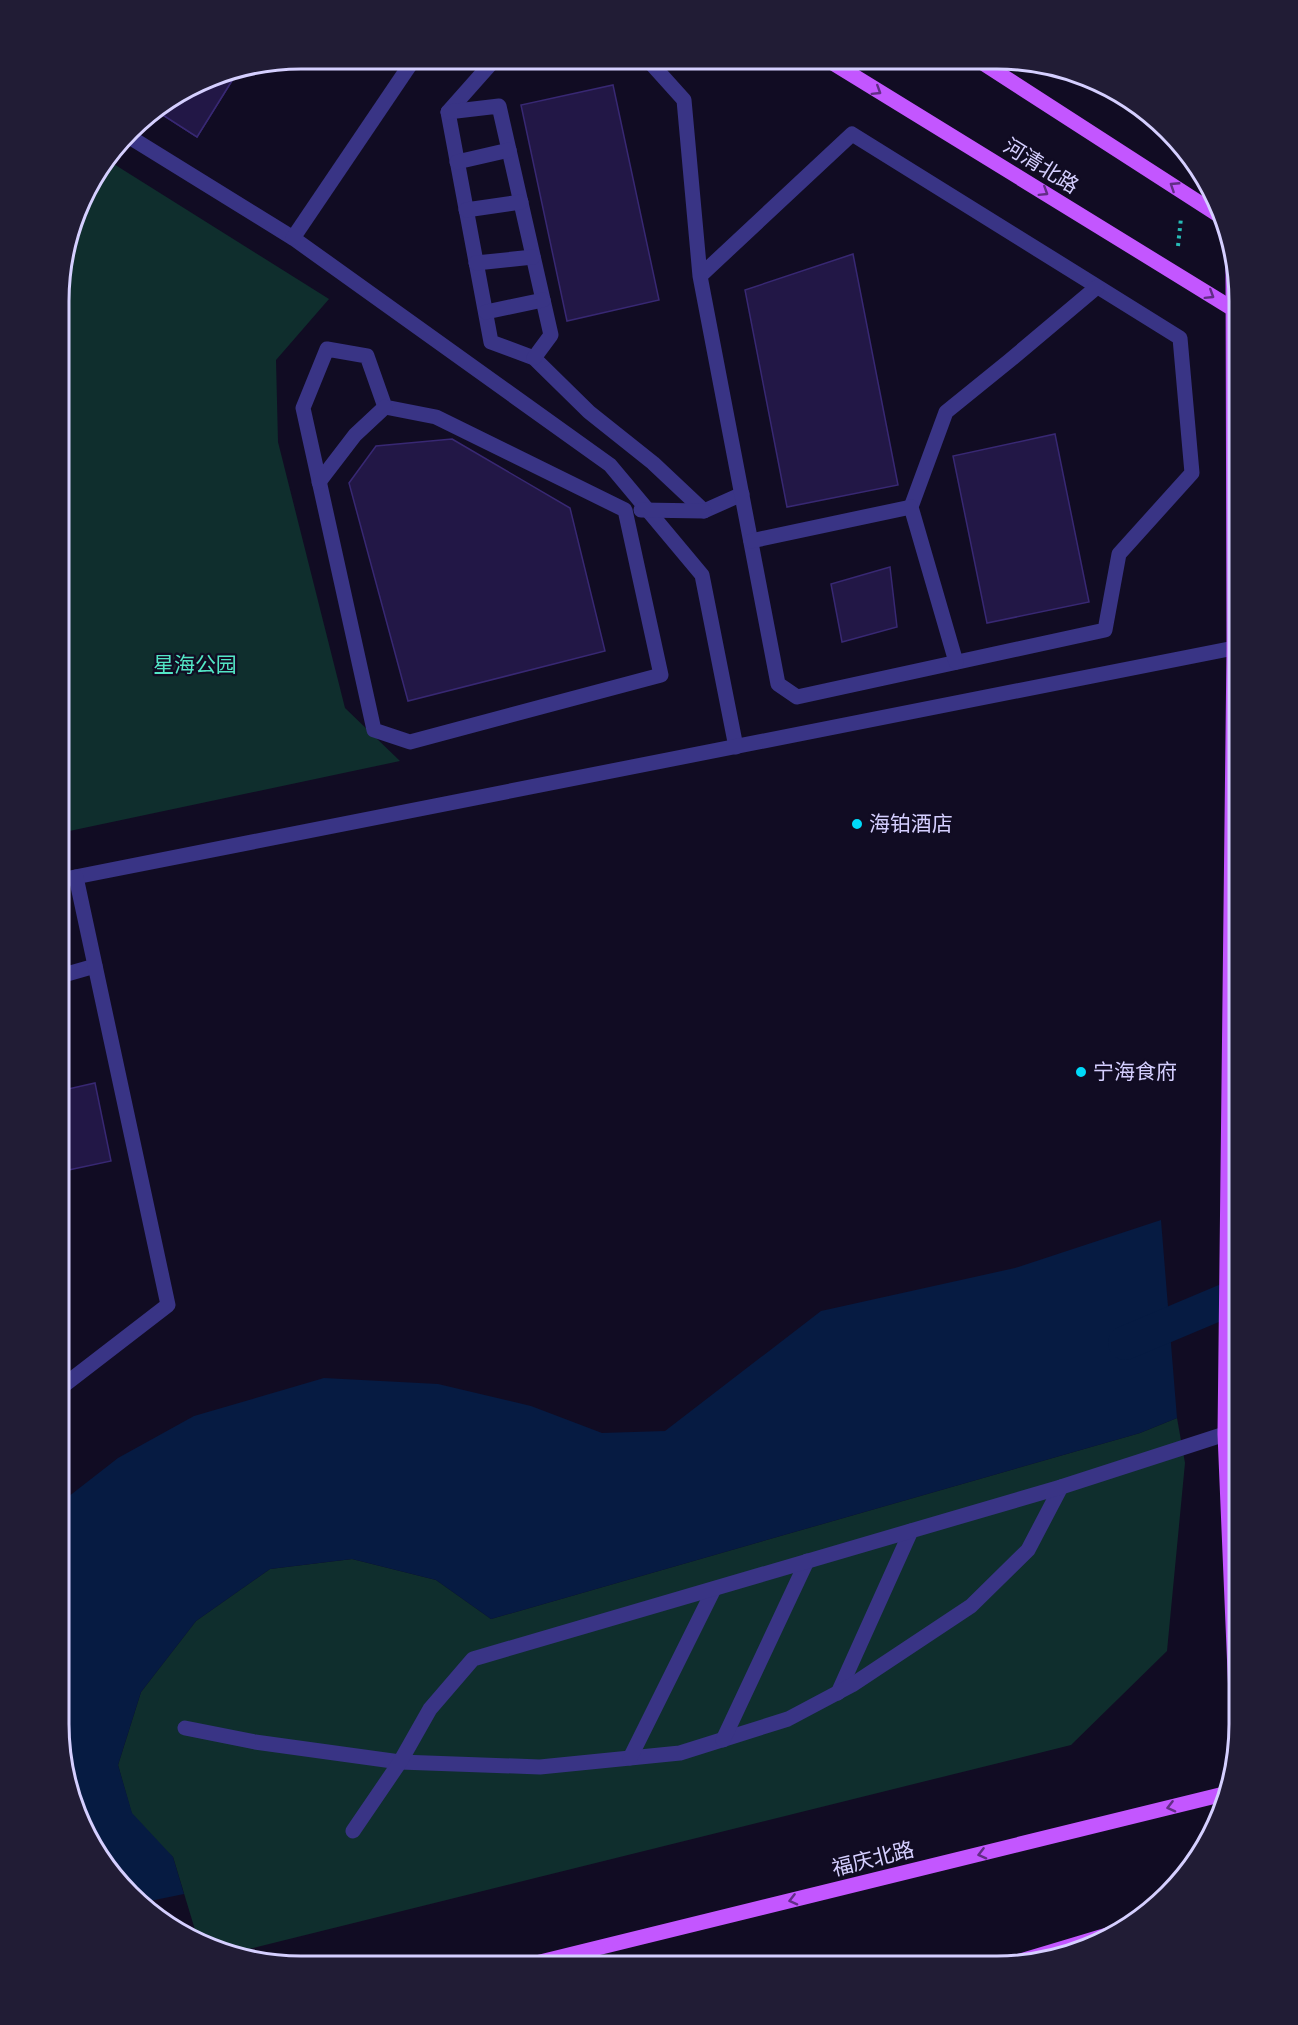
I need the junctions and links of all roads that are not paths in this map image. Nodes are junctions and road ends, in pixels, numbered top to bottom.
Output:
1 (407, 69) edge
2 (486, 69) edge
3 (656, 69) edge
4 (843, 69) edge
5 (992, 69) edge
6 (448, 112) junction
7 (134, 140) edge
8 (509, 150) junction
9 (457, 162) junction
10 (521, 201) junction
11 (466, 210) junction
12 (1210, 210) edge
13 (293, 238) junction
14 (533, 257) junction
15 (476, 262) junction
16 (700, 276) junction
17 (1097, 286) junction
18 (543, 300) junction
19 (1229, 307) edge
20 (486, 312) junction
21 (534, 358) junction
22 (385, 407) junction
23 (319, 482) junction
24 (742, 494) junction
25 (910, 507) junction
26 (625, 510) junction
27 (648, 510) junction
28 (704, 511) junction
29 (751, 541) junction
30 (1229, 649) edge
31 (956, 662) junction
32 (736, 747) junction
33 (76, 877) junction
34 (69, 878) edge
35 (95, 966) junction
36 (69, 973) edge
37 (1229, 1127) edge
38 (69, 1381) edge
39 (1225, 1434) junction
40 (1061, 1487) junction
41 (1229, 1529) edge
42 (911, 1531) junction
43 (807, 1562) junction
44 (714, 1589) junction
45 (838, 1693) junction
46 (185, 1728) dead end
47 (723, 1740) junction
48 (630, 1758) junction
49 (400, 1762) junction
50 (1218, 1795) edge
51 (353, 1831) dead end
52 (565, 1956) edge

1 - 13 street
2 - 6 street
3 - 16 street
4 -> 19 main road, 河清北路
12 -> 5 main road
6 - 8 street
6 - 9 street
7 - 13 street
8 - 9 street
8 - 10 street
9 - 11 street
10 - 11 street
10 - 14 street
11 - 15 street
13 - 27 street
14 - 15 street
14 - 18 street
15 - 20 street
16 - 17 street
16 - 24 street
17 - 25 street
17 - 31 street
18 - 20 street
18 - 21 street
20 - 21 street
21 - 28 street
22 - 23 street
22 - 23 street
22 - 26 street
23 - 26 street
24 - 28 street
24 - 29 street
25 - 29 street
25 - 31 street
26 - 27 street
27 - 28 street
27 - 32 street
29 - 31 street
30 - 32 street
32 - 33 street
33 - 34 street
33 - 35 street
35 - 36 street
35 - 38 street
37 - 39 main road
39 - 40 street
39 - 41 main road
40 - 42 street
40 - 45 street
42 - 43 street
42 - 45 street
43 - 44 street
43 - 47 street
44 - 48 street
44 - 49 street
45 - 47 street
46 - 49 street
47 - 48 street
48 - 49 street
49 - 51 street
50 -> 52 main road, 福庆北路

